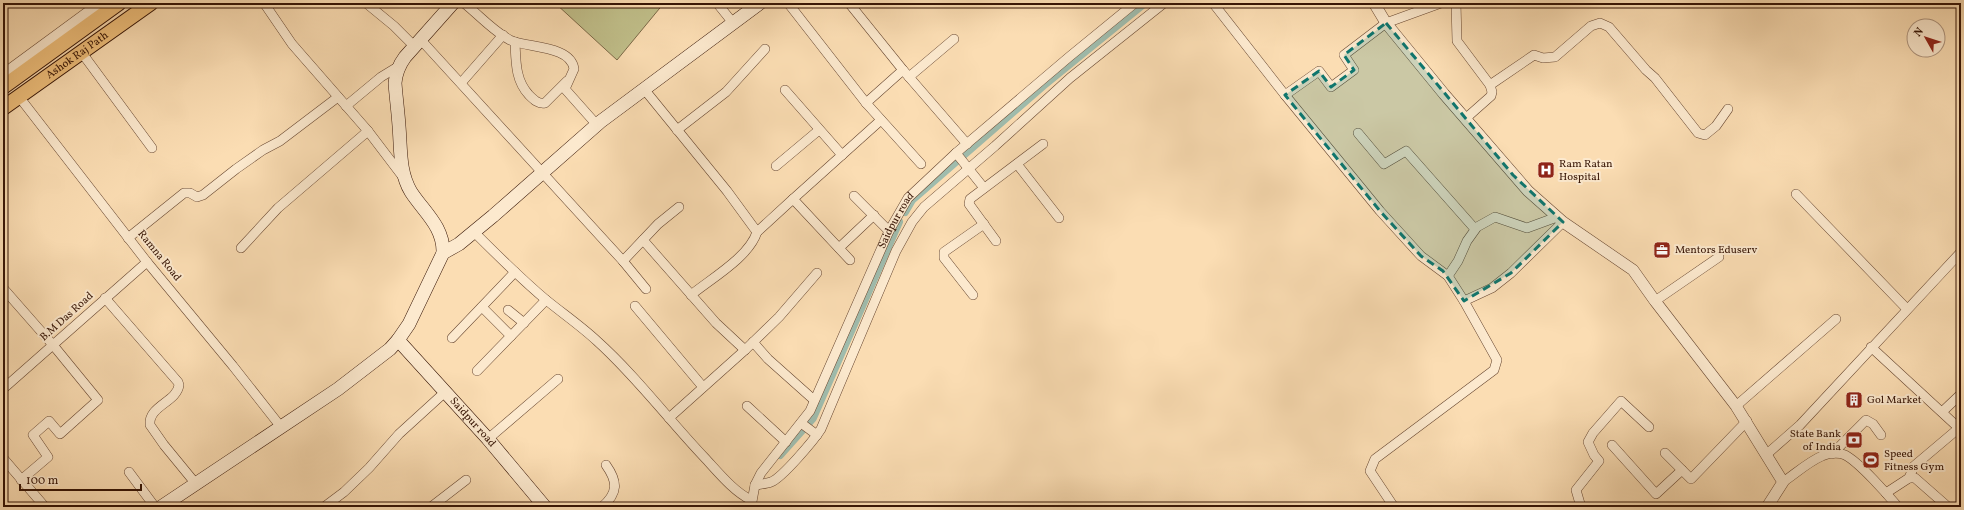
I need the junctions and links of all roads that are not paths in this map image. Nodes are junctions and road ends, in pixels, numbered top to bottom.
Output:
1 (101, 3) edge
2 (119, 3) edge
3 (151, 3) edge
4 (264, 3) edge
5 (366, 3) edge
6 (453, 3) edge
7 (464, 3) edge
8 (717, 3) edge
9 (760, 3) edge
10 (788, 3) edge
11 (849, 3) edge
12 (1135, 3) edge
13 (1164, 3) edge
14 (1213, 3) edge
15 (1374, 3) edge
16 (1441, 3) edge
17 (1456, 3) edge
18 (734, 23) junction
19 (1386, 23) junction
20 (503, 35) junction
21 (954, 40) dead end
22 (515, 42) junction
23 (418, 43) junction
24 (765, 49) dead end
25 (82, 53) junction
26 (399, 66) junction
27 (906, 74) junction
28 (3, 75) edge
29 (568, 80) junction
30 (461, 83) junction
31 (1490, 85) junction
32 (3, 87) edge
33 (644, 89) junction
34 (785, 90) dead end
35 (1285, 95) junction
36 (338, 97) junction
37 (20, 98) junction
38 (866, 103) junction
39 (346, 106) junction
40 (3, 108) edge
41 (1728, 109) dead end
42 (1465, 119) junction
43 (881, 120) junction
44 (597, 125) junction
45 (677, 130) junction
46 (819, 130) junction
47 (368, 131) junction
48 (1358, 133) dead end
49 (967, 144) junction
50 (1043, 144) dead end
51 (152, 148) dead end
52 (842, 155) junction
53 (957, 155) junction
54 (921, 164) dead end
55 (1017, 164) junction
56 (776, 166) dead end
57 (967, 166) junction
58 (542, 172) junction
59 (404, 178) junction
60 (984, 188) junction
61 (1796, 194) dead end
62 (854, 196) dead end
63 (792, 199) junction
64 (679, 207) dead end
65 (900, 213) junction
66 (874, 215) junction
67 (1059, 218) dead end
68 (910, 220) junction
69 (1560, 220) junction
70 (984, 224) junction
71 (1475, 229) junction
72 (889, 231) junction
73 (474, 232) junction
74 (757, 232) junction
75 (128, 238) junction
76 (643, 240) junction
77 (996, 241) dead end
78 (241, 248) dead end
79 (839, 248) junction
80 (1961, 252) edge
81 (443, 253) junction
82 (1719, 257) dead end
83 (850, 260) dead end
84 (623, 261) junction
85 (147, 262) junction
86 (515, 272) junction
87 (816, 273) dead end
88 (1448, 276) junction
89 (3, 288) edge
90 (646, 289) dead end
91 (691, 295) junction
92 (973, 295) dead end
93 (106, 298) junction
94 (546, 300) junction
95 (1464, 301) junction
96 (1655, 301) junction
97 (635, 306) dead end
98 (482, 307) junction
99 (1907, 309) junction
100 (508, 310) dead end
101 (1836, 319) dead end
102 (524, 323) junction
103 (511, 336) junction
104 (452, 338) dead end
105 (398, 340) junction
106 (753, 342) junction
107 (53, 345) junction
108 (1871, 347) junction
109 (745, 350) junction
110 (477, 371) dead end
111 (558, 379) dead end
112 (704, 387) junction
113 (3, 389) edge
114 (444, 393) junction
115 (1961, 394) edge
116 (814, 400) junction
117 (747, 406) dead end
118 (1736, 406) junction
119 (1942, 412) junction
120 (669, 418) junction
121 (1747, 421) junction
122 (802, 424) junction
123 (1649, 427) dead end
124 (282, 428) junction
125 (1960, 429) edge
126 (815, 433) junction
127 (1881, 435) dead end
128 (488, 439) junction
129 (786, 442) junction
130 (1612, 445) dead end
131 (1664, 453) dead end
132 (1767, 454) junction
133 (1832, 454) junction
134 (3, 458) edge
135 (606, 465) dead end
136 (1682, 470) junction
137 (129, 472) dead end
138 (1909, 478) junction
139 (21, 480) junction
140 (466, 480) dead end
141 (1783, 482) junction
142 (196, 484) junction
143 (755, 485) junction
144 (1886, 493) junction
145 (751, 504) edge
146 (45, 507) edge
147 (155, 507) edge
148 (161, 507) edge
149 (324, 507) edge
150 (431, 507) edge
151 (545, 507) edge
152 (602, 507) edge
153 (1394, 507) edge
154 (1581, 507) edge
155 (1767, 507) edge
156 (1898, 507) edge
157 (1948, 507) edge

1 - 28 street
2 - 32 main road, Ashok Raj Path
3 - 25 main road, Ashok Raj Path
4 - 36 street
5 - 23 street
6 - 23 main road
7 - 20 street
8 - 18 street
9 - 18 main road
10 - 38 street
11 - 27 street
12 - 49 street, Saidpur road
13 - 57 street
14 - 35 street
15 - 19 street
16 - 19 street
17 - 31 street
18 - 33 main road
19 - 35 street
19 - 42 street
20 - 22 street
20 - 30 street
21 - 27 street
22 - 29 street
22 - 29 street
23 - 26 main road
23 - 30 street
24 - 45 street
25 - 37 main road, Ashok Raj Path
25 - 51 street
26 - 39 street
26 - 59 main road
27 - 38 street
27 - 49 street
29 - 44 street
30 - 58 street
31 - 41 street
31 - 42 street
33 - 44 main road
33 - 45 street
34 - 46 street
35 - 88 street
36 - 39 street
36 - 75 street
37 - 40 main road, Ashok Raj Path
37 - 75 street, Ramna Road
38 - 43 street
39 - 47 street
42 - 69 street
43 - 52 street
43 - 54 street
44 - 58 main road
45 - 74 street
46 - 52 street
46 - 56 street
47 - 59 street
47 - 78 street
48 - 71 street
49 - 53 street, Saidpur road
50 - 55 street
52 - 63 street
53 - 57 street
53 - 65 street, Saidpur road
55 - 60 street
55 - 67 street
57 - 60 street
57 - 68 street
58 - 73 main road
58 - 84 street
59 - 81 main road
60 - 70 street
61 - 99 street
62 - 66 street
63 - 74 street
63 - 79 street
64 - 76 street
65 - 68 street
65 - 72 street, Saidpur road
66 - 72 street
66 - 79 street
68 - 126 street
69 - 71 street
69 - 95 street
69 - 96 street
70 - 77 street
70 - 92 street
71 - 88 street
72 - 116 street, Saidpur road
73 - 81 main road
73 - 86 street
74 - 91 street
75 - 85 street, Ramna Road
76 - 84 street
76 - 91 street
79 - 83 street
80 - 99 street
81 - 105 main road
82 - 96 street
84 - 90 street
85 - 93 street, B.M Das Road
85 - 124 street, Ramna Road
86 - 94 street
86 - 98 street
87 - 106 street
88 - 95 street
89 - 107 street
91 - 109 street
93 - 107 street, B.M Das Road
93 - 142 street
94 - 102 street
94 - 120 street
95 - 153 street
96 - 118 street
97 - 112 street
98 - 103 street
98 - 104 street
99 - 108 street
100 - 102 street
101 - 118 street
102 - 103 street
103 - 110 street
105 - 114 main road, Saidpur road
105 - 124 main road
106 - 109 street
106 - 116 street
107 - 113 street, B.M Das Road
107 - 139 street
108 - 119 street
108 - 132 street
109 - 112 street
111 - 128 street
112 - 120 street
114 - 128 main road, Saidpur road
114 - 149 street
115 - 119 street
116 - 122 street, Saidpur road
117 - 129 street
118 - 121 street
119 - 125 street
120 - 145 street
121 - 132 street
121 - 136 street
122 - 126 street
122 - 129 street, Saidpur road
123 - 154 street
124 - 142 main road
125 - 138 street
126 - 143 street
127 - 133 street
128 - 151 main road, Saidpur road
129 - 143 street, Saidpur road
130 - 136 street
131 - 136 street
132 - 141 street
133 - 141 street
133 - 144 street
134 - 139 street
135 - 152 street
137 - 147 street
138 - 144 street
138 - 157 street
139 - 146 street
140 - 150 street
141 - 155 street
142 - 148 main road
143 - 145 street, Saidpur road
144 - 156 street

